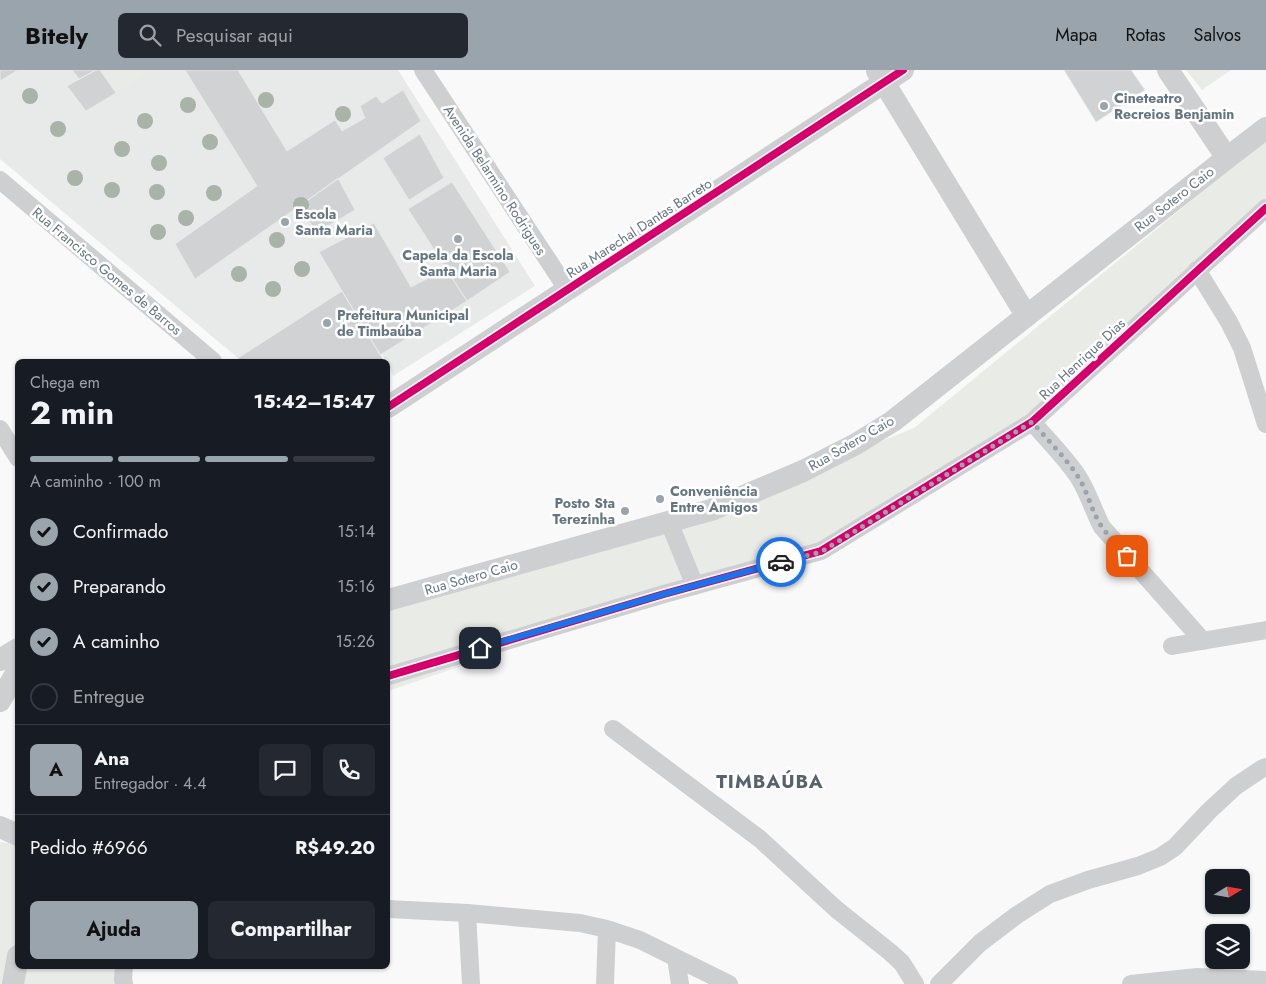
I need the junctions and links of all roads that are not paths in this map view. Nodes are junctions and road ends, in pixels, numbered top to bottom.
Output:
1 (422, 70) edge
2 (903, 70) edge
3 (1168, 70) edge
4 (880, 76) edge
5 (1266, 128) edge
6 (1226, 158) junction
7 (0, 180) edge
8 (1266, 208) edge
9 (1197, 270) junction
10 (568, 289) junction
11 (1026, 315) junction
12 (211, 359) edge
13 (390, 406) edge
14 (1032, 422) junction
15 (1266, 424) edge
16 (0, 429) edge
17 (15, 453) edge
18 (669, 522) junction
19 (695, 586) junction
20 (390, 599) edge
21 (1266, 630) edge
22 (1203, 641) junction
23 (1172, 646) dead end
24 (15, 651) edge
25 (0, 660) edge
26 (15, 675) edge
27 (390, 675) edge
28 (0, 701) edge
29 (614, 729) dead end
30 (1266, 767) edge
31 (0, 828) edge
32 (15, 834) edge
33 (390, 909) edge
34 (467, 912) junction
35 (607, 929) junction
36 (676, 958) junction
37 (16, 969) edge
38 (124, 969) edge
39 (1266, 980) edge
40 (13, 984) edge
41 (124, 984) edge
42 (472, 984) edge
43 (605, 984) edge
44 (680, 984) edge
45 (729, 984) edge
46 (915, 984) edge
47 (939, 984) edge
48 (1130, 984) edge

1 - 10 street, Avenida Belarmino Rodrigues
2 - 4 street, Rua Marechal Dantas Barreto
3 - 6 street
4 - 10 street, Rua Marechal Dantas Barreto
4 - 11 street
5 - 6 street, Rua Sotero Caio
6 - 11 street, Rua Sotero Caio
7 - 12 street, Rua Francisco Gomes de Barros
8 - 9 street, Rua Henrique Dias
9 - 14 street, Rua Henrique Dias
9 - 15 street
10 - 13 street, Rua Marechal Dantas Barreto
11 - 18 street, Rua Sotero Caio
14 - 19 street, Rua Henrique Dias
14 - 22 street
16 - 17 street
18 - 19 street
18 - 20 street, Rua Sotero Caio
19 - 27 street, Rua Henrique Dias
21 - 22 street
22 - 23 street
24 - 25 street
26 - 28 street
29 - 46 street
30 - 47 street
31 - 32 street
33 - 34 street
34 - 35 street
34 - 42 street
35 - 36 street
35 - 43 street
36 - 44 street
36 - 45 street
37 - 40 street
38 - 41 street
39 - 48 street

